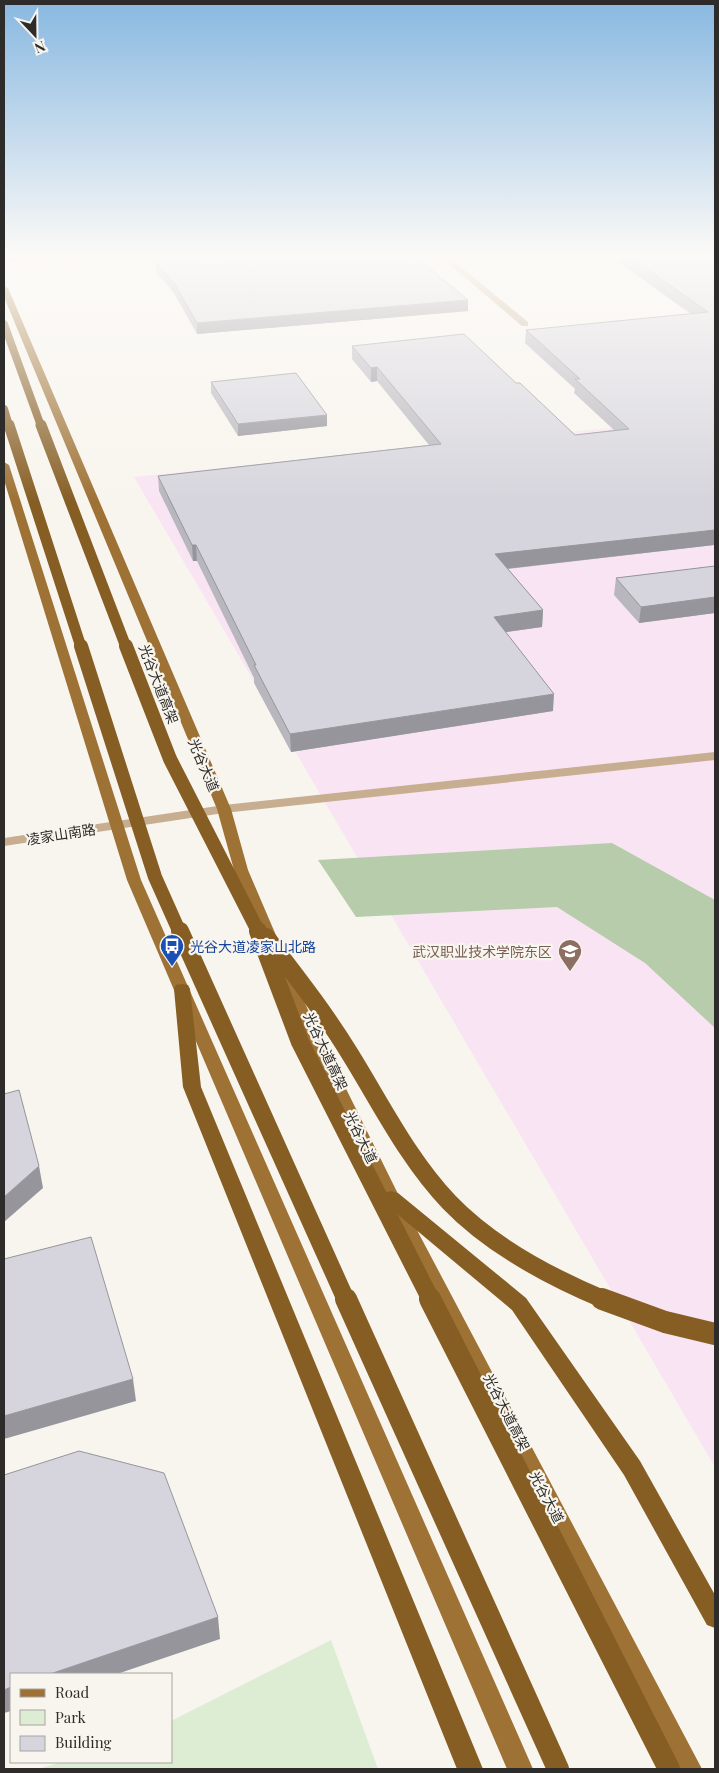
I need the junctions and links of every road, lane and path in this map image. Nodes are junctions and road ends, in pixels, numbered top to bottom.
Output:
1 (9, 337) edge
2 (25, 337) edge
3 (4, 409) edge
4 (4, 465) edge
5 (715, 756) edge
6 (224, 809) junction
7 (118, 825) junction
8 (4, 842) edge
9 (256, 923) junction
10 (182, 989) junction
11 (391, 1198) junction
12 (715, 1334) edge
13 (715, 1617) edge
14 (470, 1769) edge
15 (520, 1769) edge
16 (558, 1769) edge
17 (670, 1769) edge
18 (689, 1769) edge

1 - 9 highway, 光谷大道高架, bridge
2 - 6 main road, 光谷大道
3 - 16 highway, bridge
4 - 7 main road
5 - 6 street, 凌家山南路
6 - 7 street, 凌家山南路
6 - 11 main road, 光谷大道
7 - 8 street, 凌家山南路
7 - 10 main road
9 - 12 highway, bridge
9 - 17 highway, 光谷大道高架, bridge
10 - 14 highway
10 - 15 main road
11 - 13 highway
11 - 18 main road, 光谷大道

